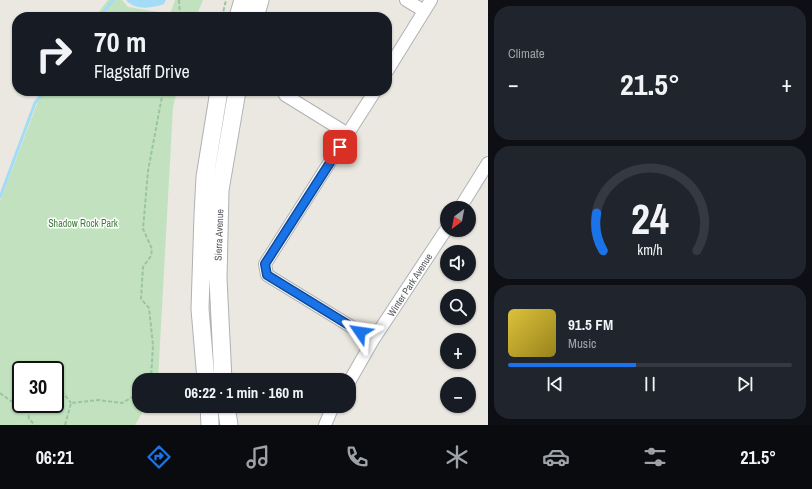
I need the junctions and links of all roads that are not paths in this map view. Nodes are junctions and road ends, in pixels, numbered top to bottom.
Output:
1 (243, 0) edge
2 (260, 0) edge
3 (406, 0) edge
4 (431, 0) edge
5 (239, 12) edge
6 (256, 12) edge
7 (424, 12) junction
8 (392, 63) edge
9 (218, 96) edge
10 (236, 96) edge
11 (287, 96) edge
12 (372, 96) edge
13 (348, 134) junction
14 (488, 163) edge
15 (464, 201) edge
16 (441, 237) edge
17 (373, 340) junction
18 (205, 373) edge
19 (223, 373) edge
20 (354, 373) edge
21 (209, 413) edge
22 (227, 413) edge
23 (331, 413) edge
24 (210, 425) edge
25 (229, 425) edge
26 (325, 425) edge

1 - 5 main road
2 - 6 main road
3 - 7 street
4 - 7 street
7 - 8 street
9 - 18 main road, Sierra Avenue
10 - 19 main road, Sierra Avenue
11 - 13 street
12 - 13 street
13 - 17 street
14 - 15 street
16 - 17 street, Winter Park Avenue
17 - 20 street, Winter Park Avenue
21 - 24 main road
22 - 25 main road
23 - 26 street

